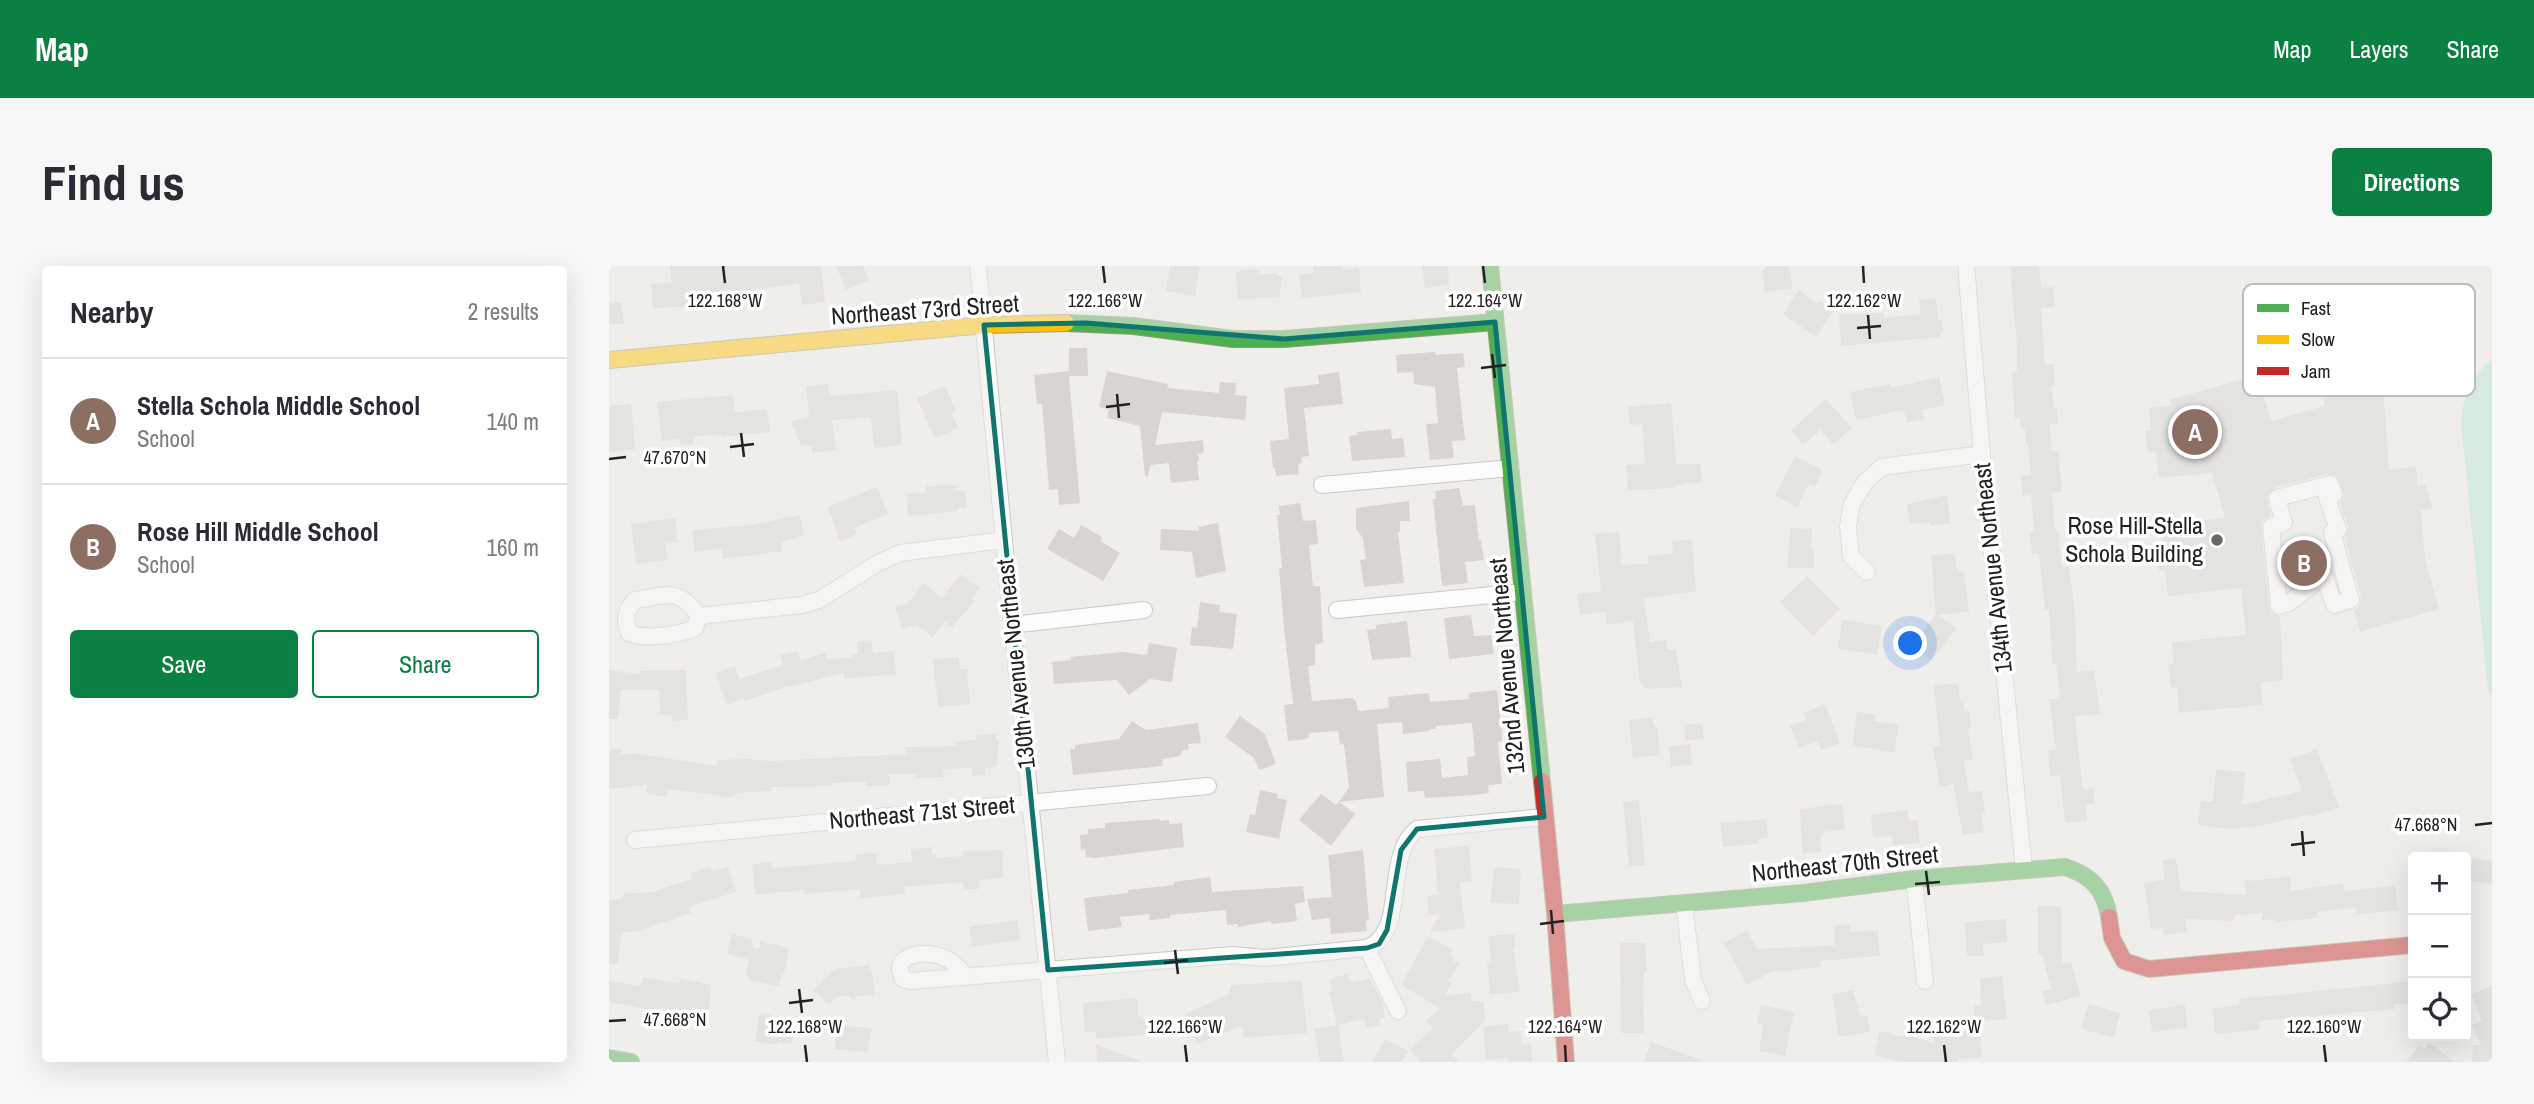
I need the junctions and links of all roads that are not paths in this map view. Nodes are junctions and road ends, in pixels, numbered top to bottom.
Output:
1 (978, 266) edge
2 (1490, 266) edge
3 (1966, 266) edge
4 (1495, 322) junction
5 (984, 325) junction
6 (609, 360) edge
7 (1982, 454) junction
8 (1511, 468) junction
9 (1321, 485) dead end
10 (1004, 540) junction
11 (1867, 572) dead end
12 (1523, 592) junction
13 (2279, 606) joint
14 (1144, 610) dead end
15 (1337, 610) dead end
16 (699, 616) dead end
17 (1012, 625) junction
18 (1208, 786) dead end
19 (1031, 803) junction
20 (1544, 817) junction
21 (635, 840) dead end
22 (2024, 869) junction
23 (1914, 879) junction
24 (1683, 903) junction
25 (1555, 914) junction
26 (2408, 945) edge
27 (1367, 948) junction
28 (1048, 970) junction
29 (966, 976) dead end
30 (1924, 981) dead end
31 (1702, 1001) dead end
32 (1398, 1012) dead end
33 (609, 1058) edge
34 (631, 1062) edge
35 (1056, 1062) edge
36 (1566, 1062) edge

1 - 5 street, 130th Avenue Northeast
2 - 4 street, 132nd Avenue Northeast
3 - 7 street, 134th Avenue Northeast
4 - 5 street, Northeast 73rd Street
4 - 8 street, 132nd Avenue Northeast
5 - 6 street, Northeast 73rd Street
5 - 10 street, 130th Avenue Northeast
7 - 11 street
7 - 22 street, 134th Avenue Northeast
8 - 9 street
8 - 12 street, 132nd Avenue Northeast
10 - 16 street
10 - 17 street, 130th Avenue Northeast
12 - 15 street
12 - 20 street, 132nd Avenue Northeast
13 - 13 street
14 - 17 street
17 - 19 street, 130th Avenue Northeast
18 - 19 street, Northeast 71st Street
19 - 21 street, Northeast 71st Street
19 - 28 street, 130th Avenue Northeast
20 - 25 street, 132nd Avenue Northeast
20 - 27 street
22 - 23 street, Northeast 70th Street
22 - 26 street, Northeast 70th Street
23 - 24 street, Northeast 70th Street
23 - 30 street
24 - 25 street, Northeast 70th Street
24 - 31 street
25 - 36 street, 132nd Avenue Northeast
27 - 28 street
27 - 32 street
28 - 29 street
28 - 35 street, 130th Avenue Northeast
33 - 34 street

